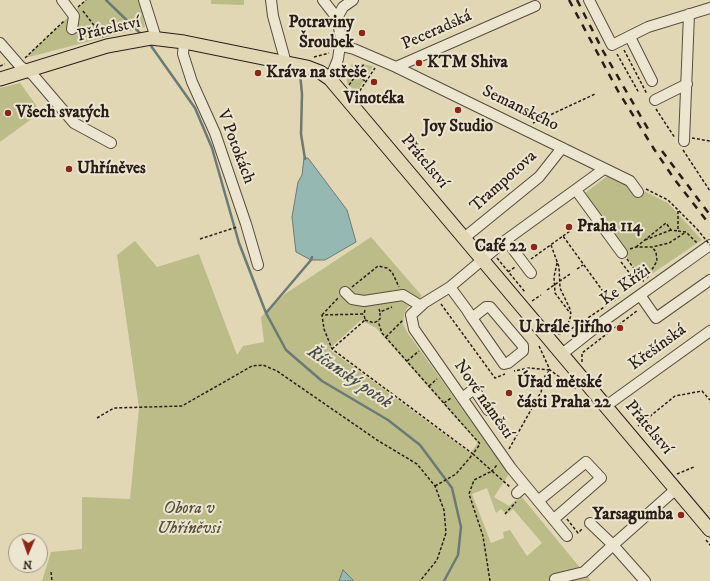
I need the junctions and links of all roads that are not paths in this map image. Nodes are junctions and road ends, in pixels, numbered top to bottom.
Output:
1 (62, 0) edge
2 (144, 0) edge
3 (271, 0) edge
4 (323, 0) edge
5 (354, 0) edge
6 (589, 0) edge
7 (535, 6) dead end
8 (710, 8) edge
9 (689, 14) junction
10 (337, 18) junction
11 (72, 29) dead end
12 (630, 36) junction
13 (153, 38) junction
14 (184, 42) junction
15 (0, 43) edge
16 (337, 49) junction
17 (286, 63) junction
18 (26, 64) junction
19 (396, 67) junction
20 (0, 78) edge
21 (330, 79) junction
22 (652, 81) dead end
23 (687, 84) junction
24 (652, 100) road end
25 (681, 141) road end
26 (111, 143) dead end
27 (562, 148) junction
28 (604, 168) junction
29 (576, 190) junction
30 (638, 192) dead end
31 (464, 238) junction
32 (506, 240) junction
33 (710, 245) edge
34 (622, 253) road end
35 (482, 259) junction
36 (258, 264) dead end
37 (531, 273) dead end
38 (710, 280) edge
39 (450, 287) junction
40 (345, 292) dead end
41 (640, 295) junction
42 (421, 306) junction
43 (472, 318) junction
44 (710, 330) edge
45 (562, 354) junction
46 (458, 397) junction
47 (606, 406) junction
48 (488, 410) dead end
49 (525, 486) junction
50 (676, 490) junction
51 (517, 497) road end
52 (538, 501) junction
53 (554, 519) junction
54 (590, 523) dead end
55 (710, 530) edge
56 (567, 536) dead end
57 (613, 545) junction
58 (642, 577) edge
59 (555, 579) dead end

1 - 11 street
2 - 13 street
3 - 17 street
4 - 10 street
5 - 10 street
6 - 12 street
7 - 19 street, Peceradská
8 - 9 street
9 - 12 street
9 - 23 street
10 - 16 street
12 - 22 street
13 - 14 main road, Přátelství
13 - 18 main road, Přátelství
14 - 17 main road, Přátelství
14 - 36 street, V Potokách
15 - 18 street
16 - 19 street, Semanského
16 - 21 street
17 - 21 main road, Přátelství
18 - 20 main road, Přátelství
18 - 26 street
19 - 27 street, Semanského
21 - 31 main road, Přátelství
23 - 24 street
23 - 25 street
27 - 28 street, Semanského
27 - 31 street, Trampotova
28 - 29 street, Nové náměstí
28 - 30 street, Semanského
29 - 32 street, Nové náměstí
29 - 34 street
31 - 35 main road, Přátelství
32 - 35 street, Nové náměstí
32 - 37 street
33 - 41 street, Ke Kříži
35 - 39 street, Nové náměstí
35 - 45 main road, Přátelství
38 - 41 street
39 - 42 street, Nové náměstí
39 - 43 street
40 - 42 street
41 - 45 street, Ke Kříži
42 - 46 street, Nové náměstí
43 - 43 street
44 - 47 street, Křešínská
45 - 47 main road, Přátelství
46 - 48 street
46 - 49 street, Nové náměstí
47 - 50 main road, Přátelství
49 - 51 street
49 - 52 street, Nové náměstí
50 - 55 main road, Přátelství
50 - 57 street
52 - 53 street, Nové náměstí
52 - 53 street
53 - 56 street, Nové náměstí
54 - 57 street
57 - 58 street
57 - 59 street

